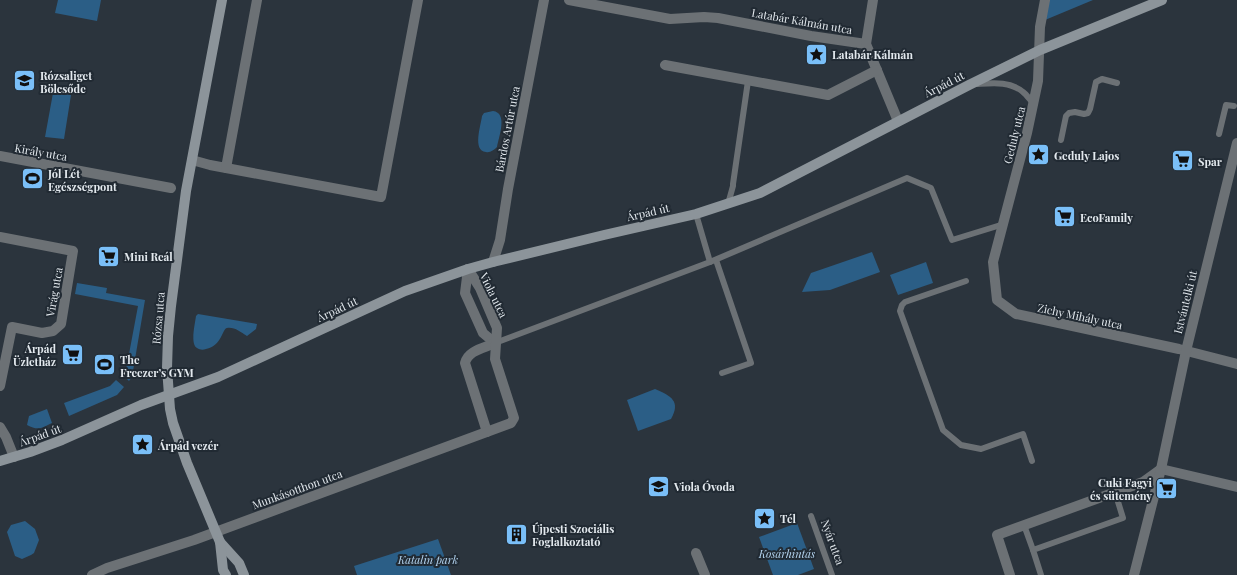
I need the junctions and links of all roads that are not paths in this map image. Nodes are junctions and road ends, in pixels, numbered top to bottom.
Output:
1 (222, 0) edge
2 (257, 0) edge
3 (418, 0) edge
4 (544, 0) edge
5 (569, 0) edge
6 (873, 0) edge
7 (1045, 0) edge
8 (1162, 0) edge
9 (866, 44) junction
10 (1040, 50) junction
11 (665, 65) dead end
12 (876, 70) junction
13 (748, 81) junction
14 (1118, 83) dead end
15 (969, 85) junction
16 (1034, 104) junction
17 (1234, 106) dead end
18 (898, 121) junction
19 (1219, 134) dead end
20 (1061, 140) dead end
21 (1237, 142) edge
22 (0, 156) edge
23 (192, 160) junction
24 (226, 168) junction
25 (171, 188) dead end
26 (728, 204) junction
27 (696, 214) junction
28 (1004, 224) junction
29 (0, 237) edge
30 (713, 261) junction
31 (493, 262) junction
32 (468, 269) junction
33 (966, 281) dead end
34 (492, 344) junction
35 (1186, 351) junction
36 (1237, 364) edge
37 (722, 373) dead end
38 (0, 386) edge
39 (169, 396) junction
40 (511, 424) joint
41 (0, 427) edge
42 (487, 432) junction
43 (14, 457) junction
44 (0, 460) edge
45 (1032, 461) dead end
46 (1161, 468) junction
47 (1237, 487) edge
48 (1115, 492) junction
49 (811, 516) dead end
50 (1024, 525) junction
51 (216, 532) junction
52 (220, 542) junction
53 (1033, 550) junction
54 (696, 553) dead end
55 (92, 575) edge
56 (226, 575) edge
57 (244, 575) edge
58 (705, 575) edge
59 (832, 575) edge
60 (1010, 575) edge
61 (1041, 575) edge
62 (1134, 575) edge

1 - 23 main road, Rózsa utca
2 - 24 street
3 - 24 street
4 - 31 street, Bárdos Artúr utca
5 - 9 street, Latabár Kálmán utca
6 - 9 street
7 - 10 street, Geduly utca
8 - 10 main road, Árpád út
9 - 12 street
10 - 15 main road, Árpád út
10 - 16 street, Geduly utca
11 - 13 street
12 - 13 street
12 - 18 street
13 - 26 lane
14 - 20 lane
15 - 16 lane
15 - 18 main road, Árpád út
16 - 28 street, Geduly utca
17 - 19 lane
18 - 26 main road, Árpád út
21 - 35 street, Istvántelki út
22 - 25 street, Király utca
23 - 24 street
23 - 39 main road, Rózsa utca
26 - 27 main road, Árpád út
27 - 30 lane
27 - 31 main road, Árpád út
28 - 30 lane
28 - 35 street, Zichy Mihály utca
29 - 38 street, Virág utca
30 - 34 lane
30 - 37 lane
31 - 32 main road, Árpád út
32 - 34 street, Viola utca
32 - 34 street, Viola utca
32 - 39 main road, Árpád út
33 - 45 lane
34 - 40 street, Viola utca
34 - 42 street
35 - 36 street, Zichy Mihály utca
35 - 46 street, Istvántelki út
39 - 43 main road, Árpád út
39 - 51 main road, Rózsa utca
40 - 42 street, Munkásotthon utca
41 - 43 street
42 - 51 street, Munkásotthon utca
43 - 44 main road, Árpád út
46 - 47 street
46 - 48 street
46 - 62 street, Istvántelki út
48 - 50 street
48 - 53 lane
49 - 59 lane, Nyár utca
50 - 53 lane
50 - 60 street
51 - 52 main road, Rózsa utca
51 - 55 street, Munkásotthon utca
52 - 56 main road, Rózsa utca
52 - 57 main road, Rózsa utca
53 - 61 lane
54 - 58 street

